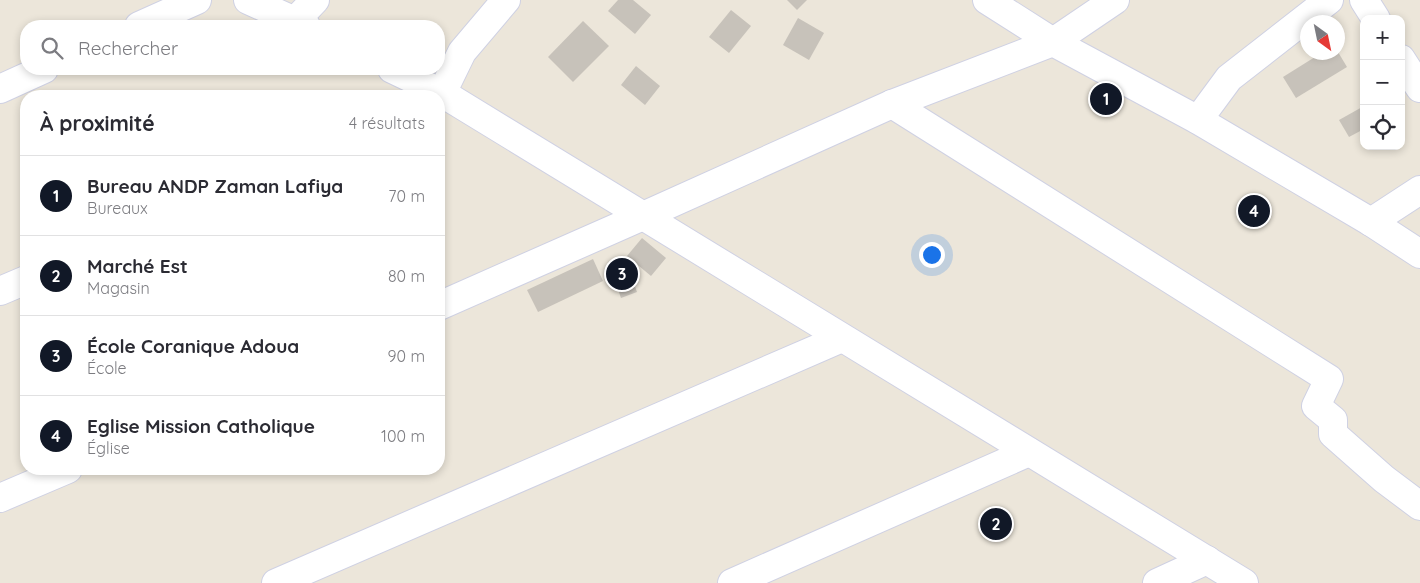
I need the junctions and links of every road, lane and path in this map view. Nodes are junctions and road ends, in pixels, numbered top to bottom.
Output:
1 (197, 0) edge
2 (248, 0) edge
3 (315, 0) edge
4 (506, 0) edge
5 (987, 0) edge
6 (1116, 0) edge
7 (1329, 0) edge
8 (1364, 0) edge
9 (1373, 15) edge
10 (152, 20) edge
11 (292, 20) edge
12 (303, 20) edge
13 (1053, 42) junction
14 (1402, 60) edge
15 (31, 75) edge
16 (403, 75) edge
17 (1420, 88) edge
18 (0, 89) edge
19 (430, 90) edge
20 (442, 90) edge
21 (445, 99) edge
22 (892, 104) junction
23 (1198, 120) junction
24 (1420, 190) edge
25 (642, 216) junction
26 (1372, 222) junction
27 (1420, 254) edge
28 (20, 283) edge
29 (0, 291) edge
30 (445, 303) edge
31 (842, 338) junction
32 (1029, 452) junction
33 (54, 475) edge
34 (0, 498) edge
35 (1420, 506) edge
36 (1207, 560) junction
37 (276, 583) edge
38 (732, 583) edge
39 (1157, 583) edge
40 (1244, 583) edge

1 - 10 street
2 - 11 street
3 - 12 street
4 - 20 street
5 - 13 street
6 - 13 street
7 - 23 street
8 - 9 street
13 - 22 street
13 - 23 street
14 - 17 street
15 - 18 street
16 - 19 street
21 - 25 street
22 - 25 street
22 - 35 street
23 - 26 street
24 - 26 street
25 - 30 street
25 - 31 street
26 - 27 street
28 - 29 street
31 - 32 street
31 - 37 street
32 - 36 street
32 - 38 street
33 - 34 street
36 - 39 street
36 - 40 street

